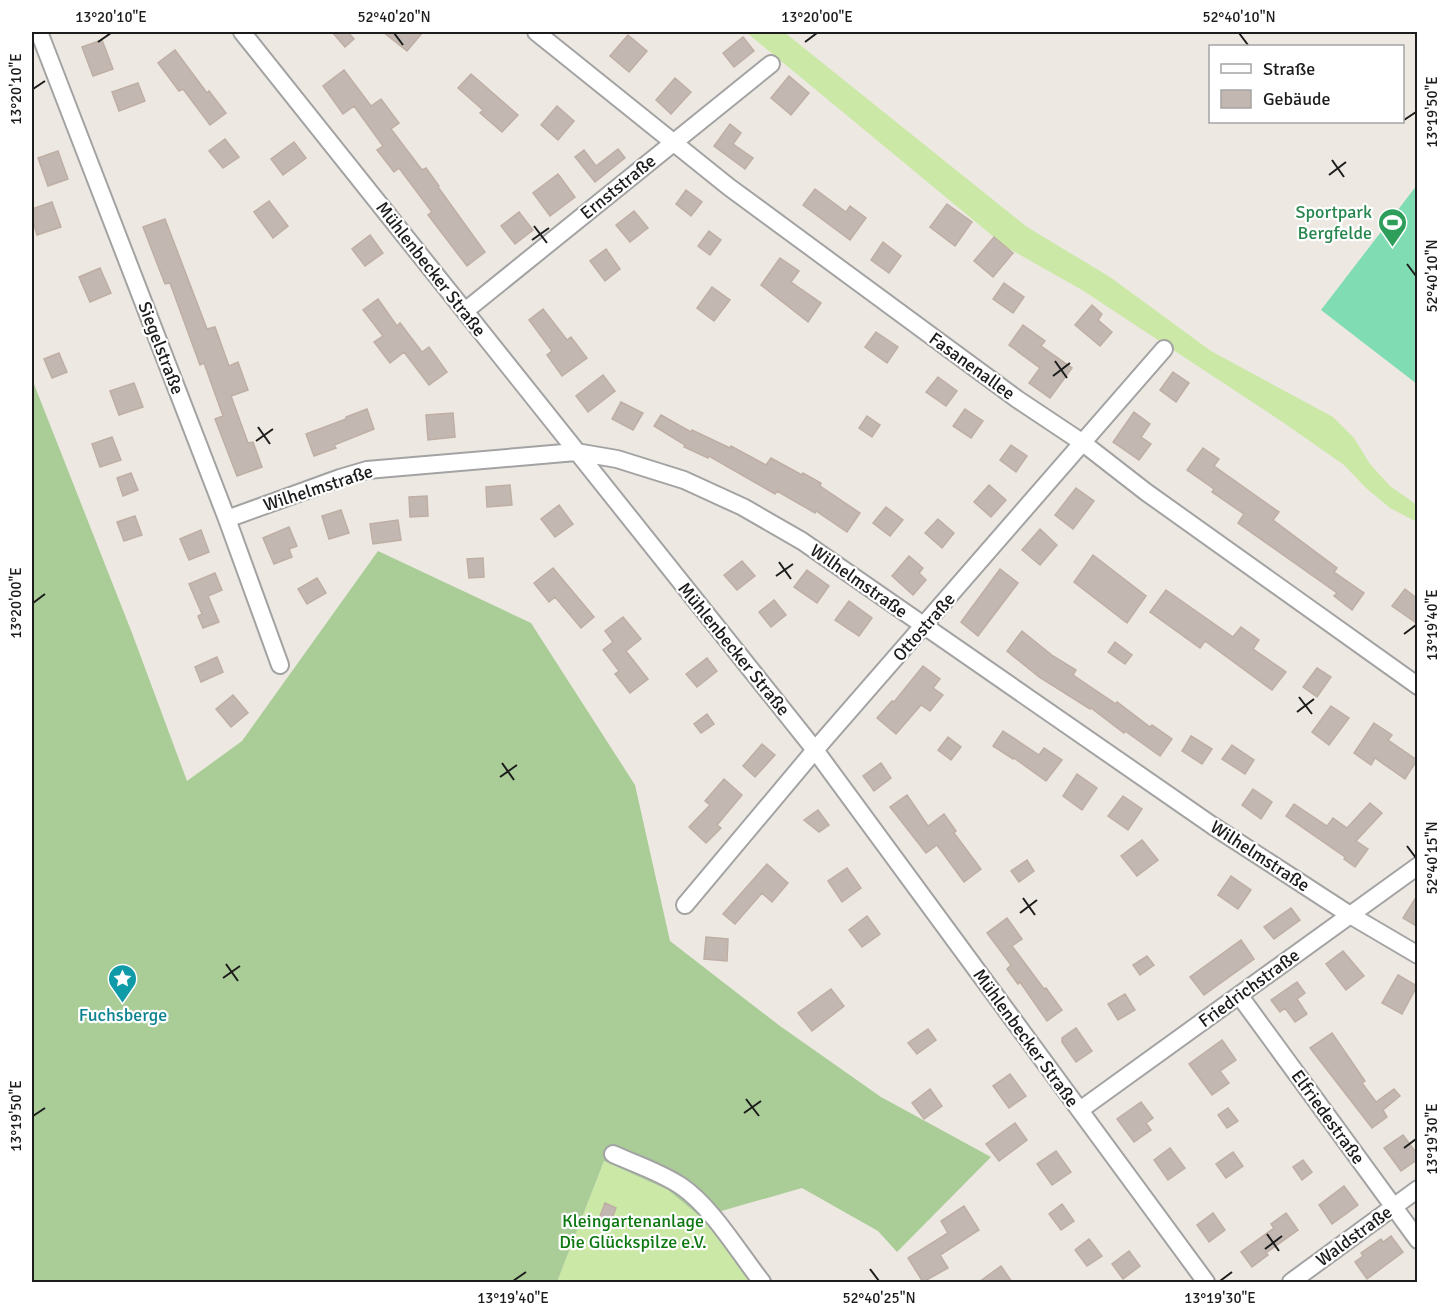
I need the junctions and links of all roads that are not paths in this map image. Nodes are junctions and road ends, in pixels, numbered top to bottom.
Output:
1 (39, 32) edge
2 (242, 32) edge
3 (536, 32) edge
4 (771, 64) dead end
5 (673, 142) junction
6 (465, 311) junction
7 (1164, 349) dead end
8 (1083, 443) junction
9 (576, 452) junction
10 (227, 519) junction
11 (924, 627) junction
12 (280, 665) dead end
13 (1418, 686) edge
14 (815, 750) junction
15 (1418, 866) edge
16 (685, 905) dead end
17 (1350, 915) junction
18 (1418, 955) edge
19 (1239, 995) junction
20 (1080, 1110) junction
21 (613, 1154) dead end
22 (1418, 1189) edge
23 (1393, 1206) junction
24 (1418, 1240) edge
25 (762, 1282) edge
26 (1206, 1282) edge
27 (1291, 1282) edge

1 - 10 street, Siegelstraße
2 - 6 street, Mühlenbecker Straße
3 - 5 street, Fasanenallee
4 - 5 street, Ernststraße
5 - 6 street, Ernststraße
5 - 8 street, Fasanenallee
6 - 9 street, Mühlenbecker Straße
7 - 8 street, Ottostraße
8 - 11 street, Ottostraße
8 - 13 street, Fasanenallee
9 - 10 street, Wilhelmstraße
9 - 11 street, Wilhelmstraße
9 - 14 street, Mühlenbecker Straße
10 - 12 street, Siegelstraße
11 - 14 street, Ottostraße
11 - 17 street, Wilhelmstraße
14 - 16 street, Ottostraße
14 - 20 street, Mühlenbecker Straße
15 - 17 street, Friedrichstraße
17 - 18 street, Wilhelmstraße
17 - 19 street, Friedrichstraße
19 - 20 street, Friedrichstraße
19 - 23 street, Elfriedestraße
20 - 26 street, Mühlenbecker Straße
21 - 25 street
22 - 23 street, Waldstraße
23 - 24 street, Elfriedestraße
23 - 27 street, Waldstraße

